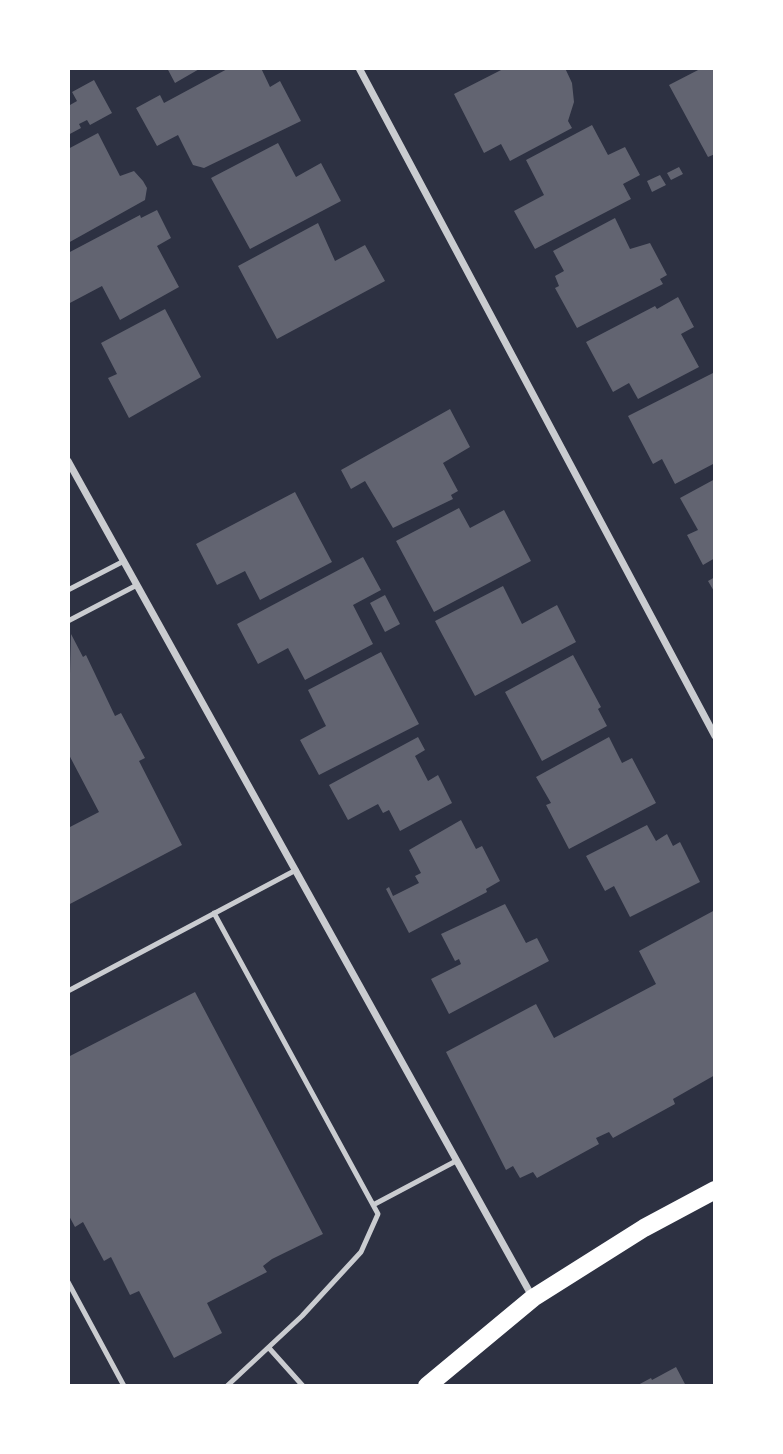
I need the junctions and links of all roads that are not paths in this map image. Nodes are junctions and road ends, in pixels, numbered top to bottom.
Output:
1 (359, 68) edge
2 (68, 461) edge
3 (124, 561) junction
4 (137, 585) junction
5 (68, 590) edge
6 (68, 621) edge
7 (715, 736) edge
8 (296, 870) junction
9 (214, 913) junction
10 (68, 991) edge
11 (456, 1161) junction
12 (715, 1189) edge
13 (373, 1205) junction
14 (68, 1282) edge
15 (533, 1298) junction
16 (268, 1348) junction
17 (124, 1386) edge
18 (227, 1386) edge
19 (303, 1386) edge
20 (428, 1386) edge

1 - 7 street
2 - 3 street
3 - 4 street
3 - 5 lane
4 - 6 lane
4 - 8 street
8 - 9 lane
8 - 11 street
9 - 10 lane
9 - 13 lane
11 - 13 lane
11 - 15 street
12 - 15 main road
13 - 16 lane
14 - 17 lane
15 - 20 main road
16 - 18 lane
16 - 19 lane

